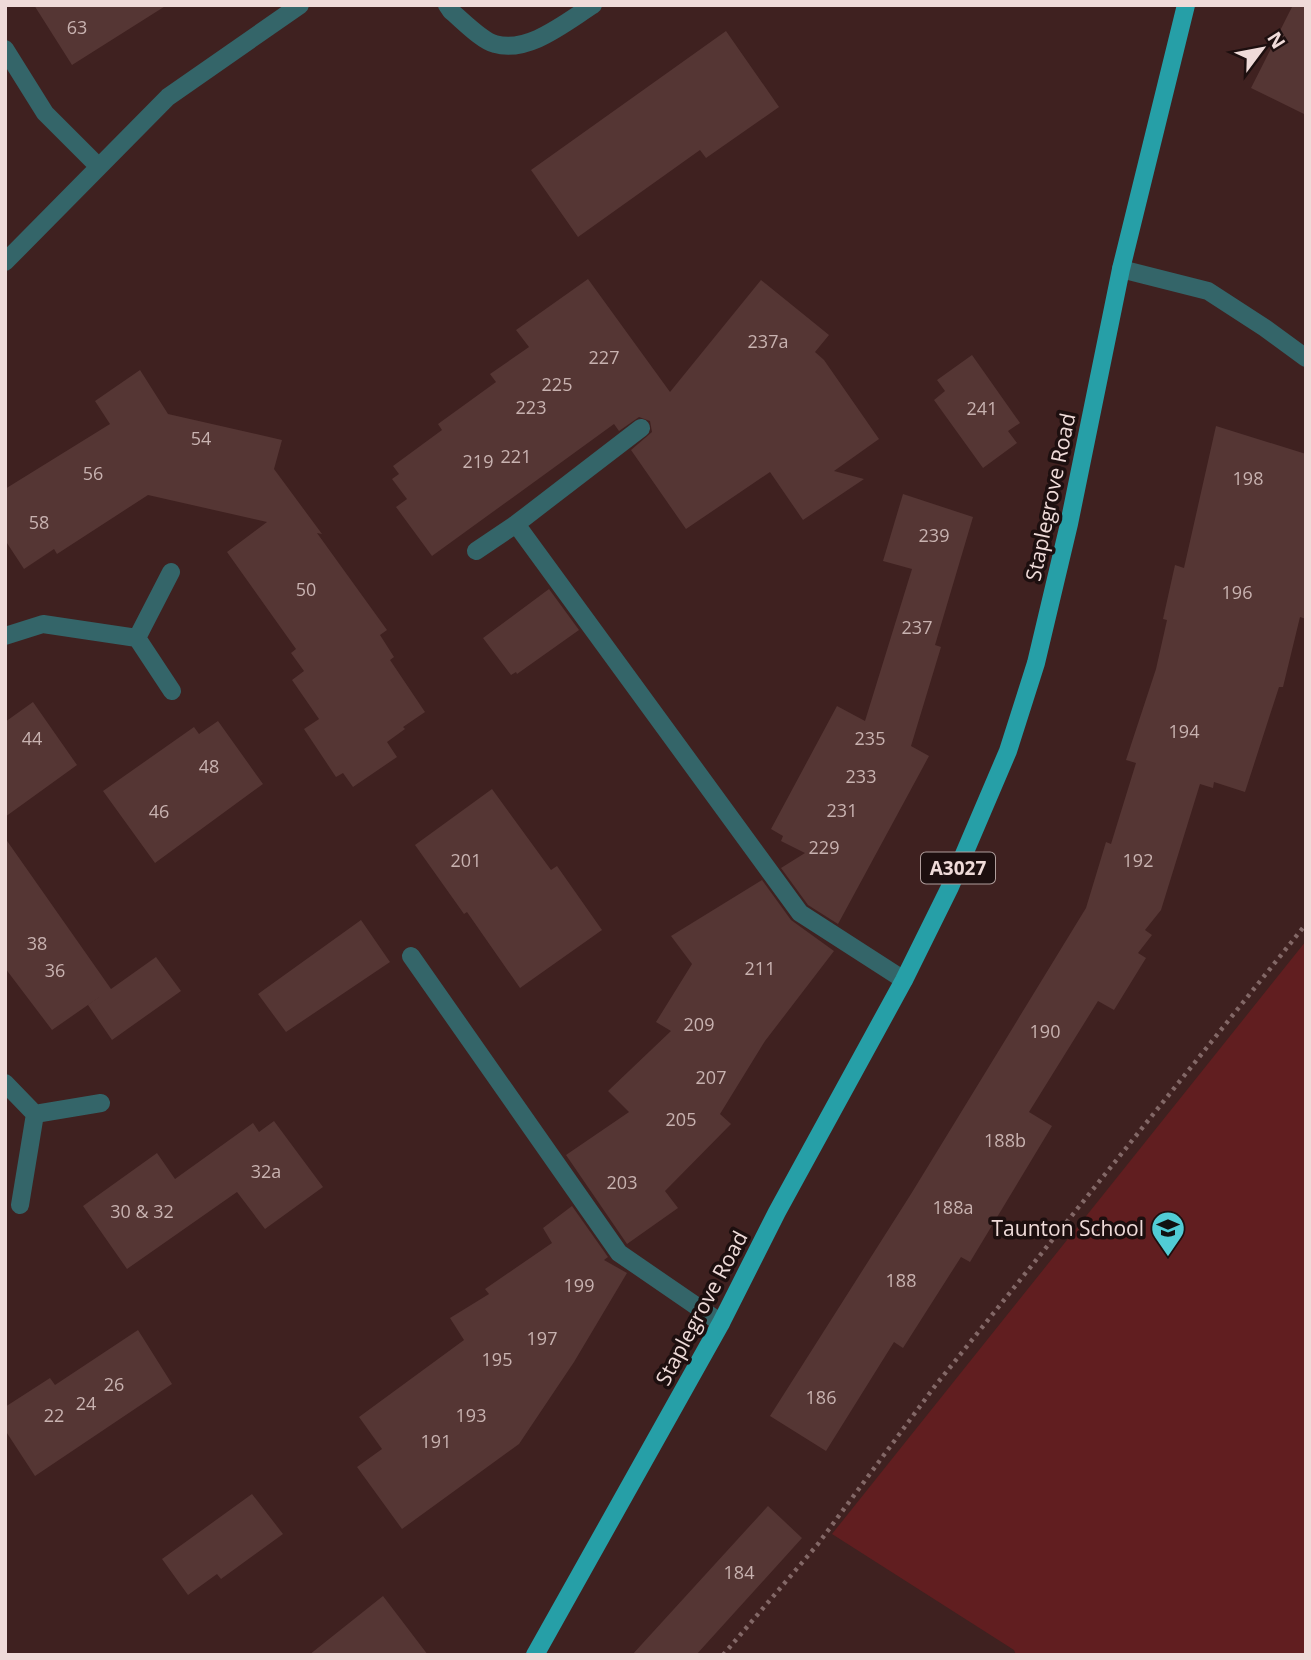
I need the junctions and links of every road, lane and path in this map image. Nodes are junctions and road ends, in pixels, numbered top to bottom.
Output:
1 (300, 5) edge
2 (447, 5) edge
3 (593, 5) edge
4 (1186, 5) edge
5 (5, 49) edge
6 (99, 167) junction
7 (5, 262) edge
8 (1121, 269) junction
9 (1306, 358) edge
10 (640, 428) dead end
11 (516, 524) junction
12 (476, 551) dead end
13 (171, 572) dead end
14 (5, 636) edge
15 (137, 638) junction
16 (172, 691) dead end
17 (1306, 924) edge
18 (411, 956) dead end
19 (904, 980) junction
20 (5, 1083) edge
21 (101, 1103) dead end
22 (35, 1114) junction
23 (20, 1205) dead end
24 (720, 1323) junction
25 (535, 1655) edge
26 (723, 1655) edge

1 - 6 street
2 - 3 street
4 - 8 main road, Staplegrove Road / A3027
5 - 6 street
6 - 7 street
8 - 9 street
8 - 19 main road, Staplegrove Road / A3027
10 - 11 street
11 - 12 street
11 - 19 street
13 - 15 street
14 - 15 street
15 - 16 street
17 - 26 path
18 - 24 street
19 - 24 main road, Staplegrove Road / A3027
20 - 22 street
21 - 22 street
22 - 23 street
24 - 25 main road, Staplegrove Road / A3027

